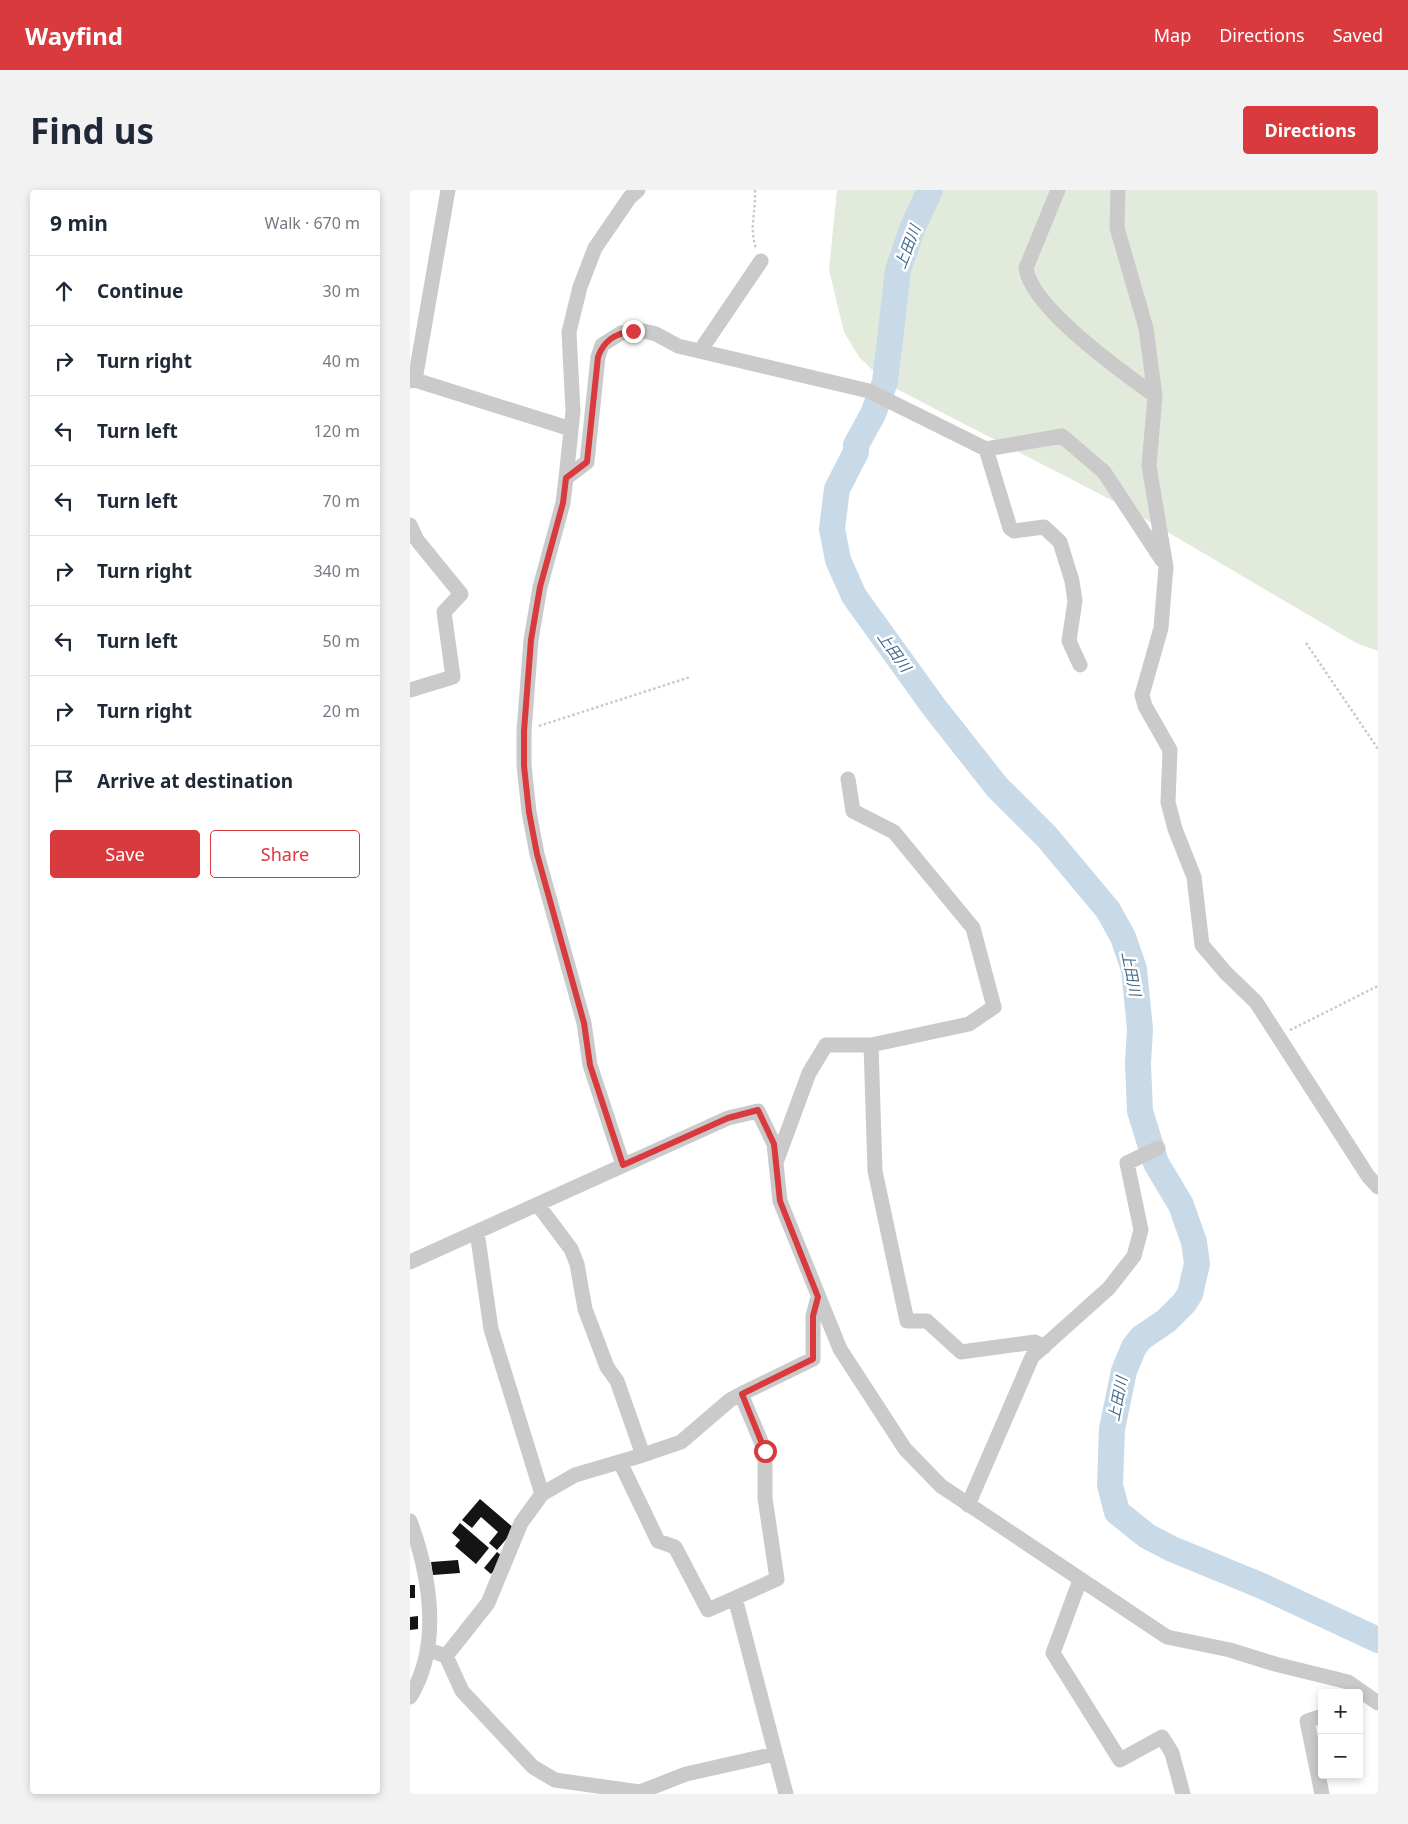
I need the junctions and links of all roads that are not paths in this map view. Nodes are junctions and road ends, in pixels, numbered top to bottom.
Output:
1 (448, 190) edge
2 (638, 190) edge
3 (1058, 190) edge
4 (1118, 190) edge
5 (761, 261) road end
6 (700, 351) junction
7 (412, 380) edge
8 (1155, 396) junction
9 (571, 429) junction
10 (986, 450) junction
11 (566, 478) junction
12 (410, 525) edge
13 (1166, 566) junction
14 (1080, 665) dead end
15 (410, 690) edge
16 (848, 779) dead end
17 (871, 1045) junction
18 (1158, 1148) dead end
19 (776, 1164) junction
20 (623, 1165) junction
21 (1373, 1170) edge
22 (1378, 1187) edge
23 (538, 1205) junction
24 (477, 1232) junction
25 (410, 1262) edge
26 (818, 1297) junction
27 (1044, 1346) junction
28 (742, 1394) junction
29 (643, 1455) junction
30 (620, 1462) junction
31 (542, 1494) junction
32 (968, 1505) junction
33 (410, 1520) edge
34 (1080, 1580) junction
35 (735, 1598) junction
36 (429, 1650) junction
37 (446, 1656) junction
38 (1334, 1685) edge
39 (410, 1697) edge
40 (1378, 1703) edge
41 (1318, 1717) edge
42 (775, 1754) junction
43 (640, 1793) edge
44 (786, 1794) edge
45 (1183, 1794) edge
46 (1322, 1794) edge

1 - 7 street
2 - 9 street
3 - 8 street
4 - 8 street
5 - 6 street
6 - 10 street
6 - 11 street
7 - 9 street
8 - 13 street
9 - 11 street
10 - 13 street
10 - 14 street
11 - 20 street
12 - 15 street
13 - 21 street
16 - 17 street
17 - 19 street
17 - 27 street
18 - 27 street
19 - 20 street
19 - 26 street
20 - 23 street
21 - 22 street
23 - 24 street
23 - 29 street
24 - 25 street
24 - 31 street
26 - 28 street
26 - 32 street
27 - 32 street
28 - 29 street
28 - 35 street
29 - 30 street
30 - 31 street
30 - 35 street
31 - 37 street
32 - 34 street
33 - 36 street
34 - 38 street
34 - 45 street
35 - 42 street
36 - 37 street
36 - 39 street
37 - 43 street
38 - 40 street
41 - 46 street
42 - 43 street
42 - 44 street

